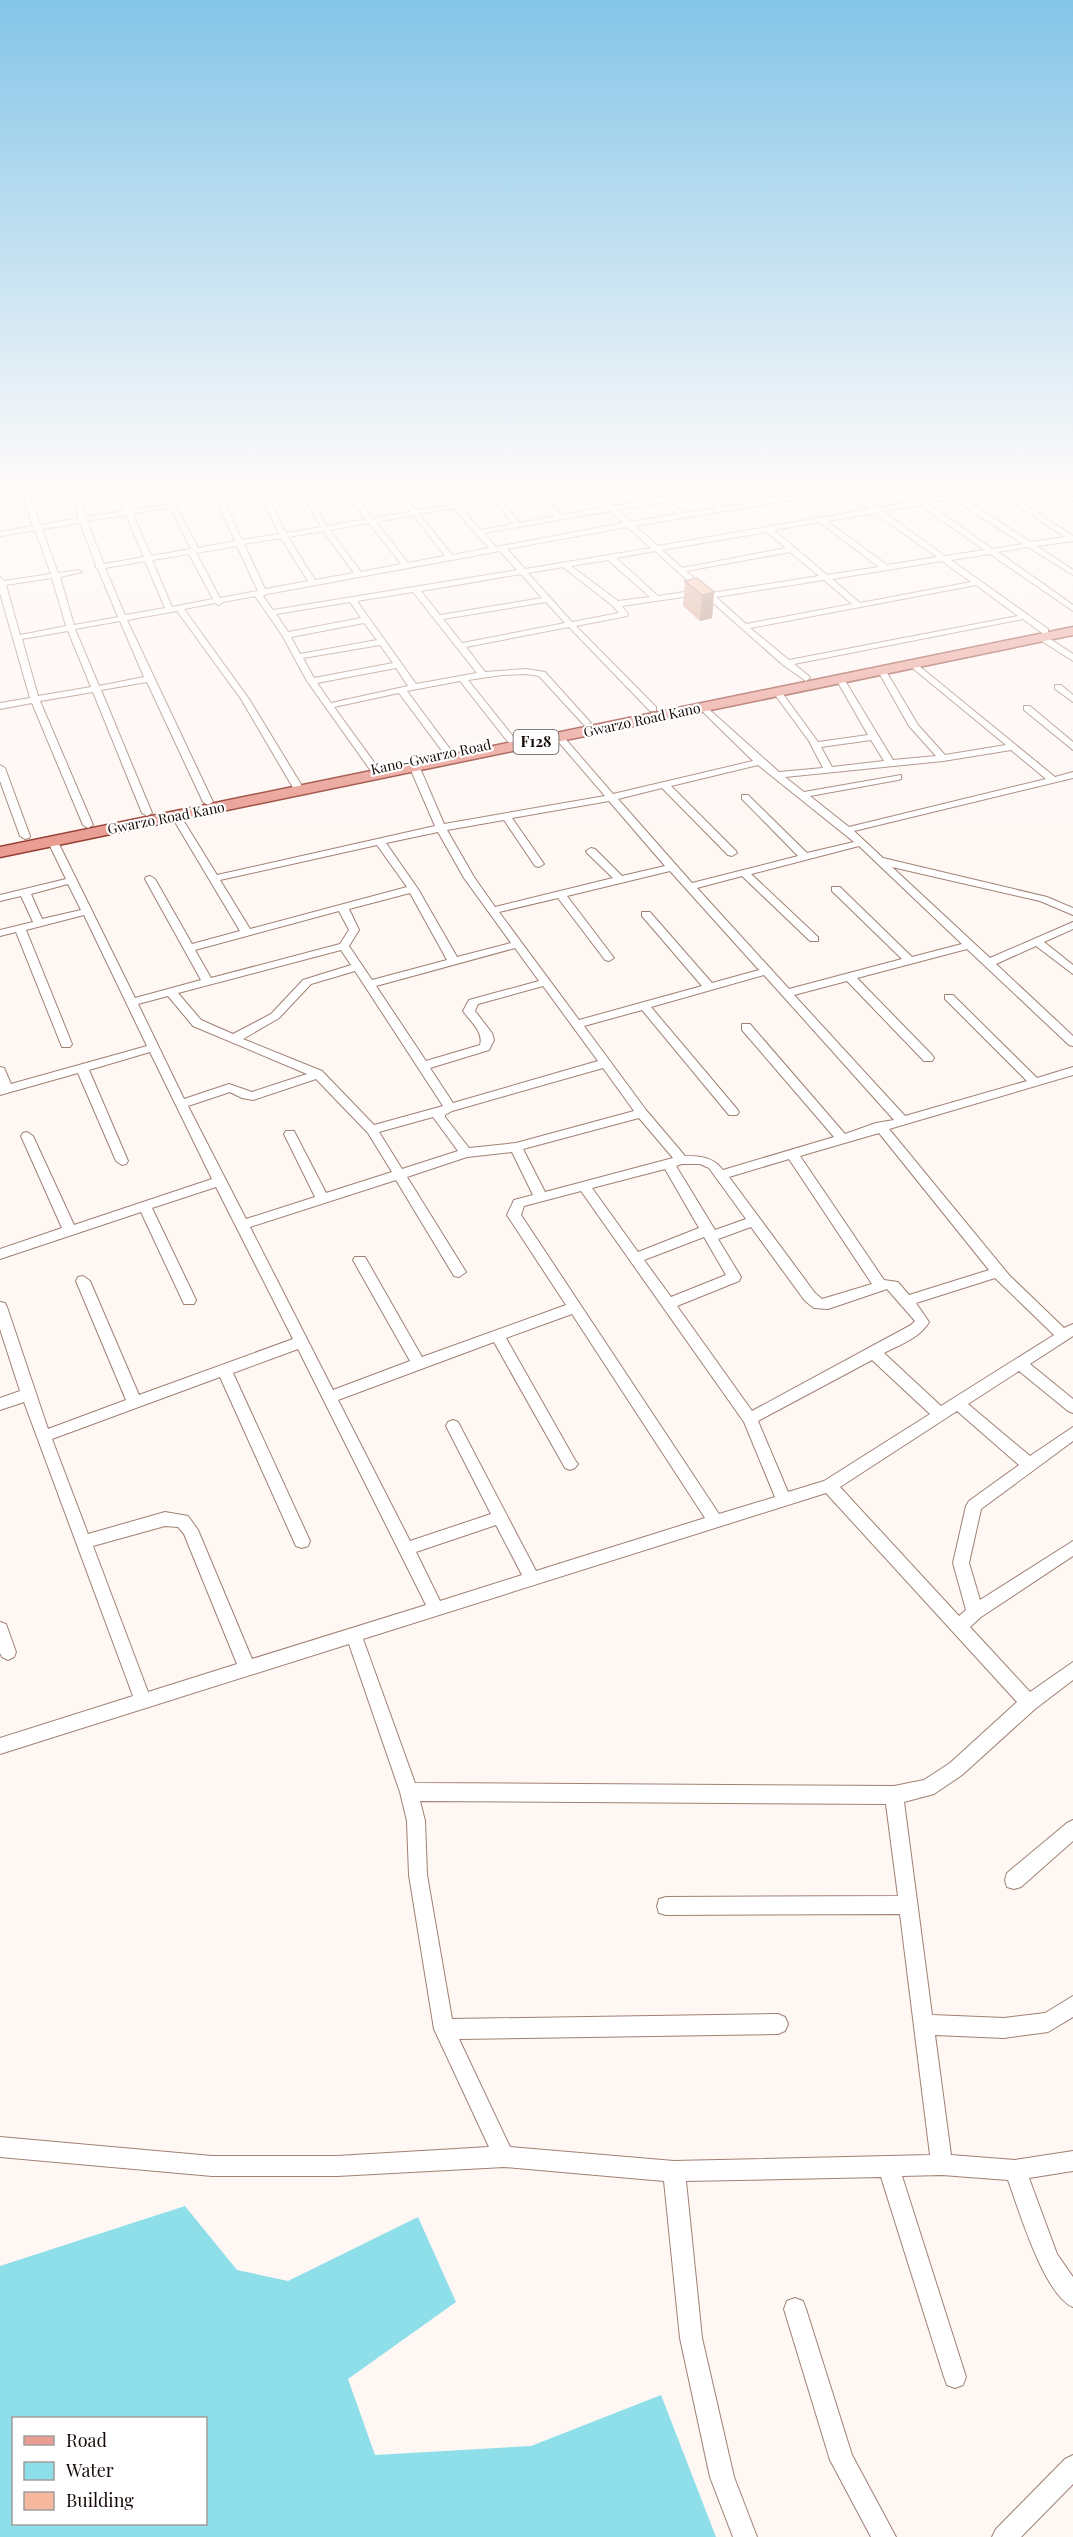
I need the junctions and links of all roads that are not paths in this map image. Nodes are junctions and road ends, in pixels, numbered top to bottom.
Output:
1 (4, 603) edge
2 (63, 603) edge
3 (116, 603) edge
4 (167, 603) edge
5 (217, 603) edge
6 (265, 603) edge
7 (336, 603) edge
8 (355, 603) edge
9 (426, 603) edge
10 (523, 603) edge
11 (553, 603) edge
12 (619, 603) edge
13 (718, 603) edge
14 (867, 603) edge
15 (1005, 603) edge
16 (616, 604) joint
17 (858, 605) joint
18 (181, 609) junction
19 (170, 611) junction
20 (270, 613) junction
21 (1023, 617) junction
22 (436, 618) junction
23 (124, 620) junction
24 (366, 620) junction
25 (1073, 625) edge
26 (572, 626) junction
27 (744, 627) junction
28 (70, 628) junction
29 (1073, 632) edge
30 (1044, 634) junction
31 (286, 635) junction
32 (16, 638) junction
33 (382, 642) junction
34 (460, 646) junction
35 (980, 647) junction
36 (297, 657) junction
37 (1073, 658) edge
38 (786, 663) junction
39 (913, 664) junction
40 (398, 665) junction
41 (882, 671) junction
42 (483, 675) junction
43 (806, 678) junction
44 (840, 679) junction
45 (149, 680) junction
46 (463, 680) junction
47 (311, 681) junction
48 (1058, 687) dead end
49 (415, 689) junction
50 (95, 690) junction
51 (402, 692) junction
52 (777, 692) junction
53 (1073, 699) edge
54 (35, 700) junction
55 (0, 706) edge
56 (328, 706) junction
57 (703, 707) junction
58 (1027, 708) dead end
59 (653, 709) junction
60 (587, 723) junction
61 (559, 737) junction
62 (873, 737) junction
63 (511, 740) junction
64 (815, 745) junction
65 (1013, 747) junction
66 (1073, 747) edge
67 (448, 753) junction
68 (943, 758) junction
69 (760, 762) junction
70 (889, 762) junction
71 (0, 768) edge
72 (415, 768) junction
73 (828, 768) junction
74 (374, 769) junction
75 (779, 775) junction
76 (1073, 775) edge
77 (898, 777) dead end
78 (1053, 780) junction
79 (663, 784) junction
80 (298, 788) junction
81 (801, 795) junction
82 (613, 797) junction
83 (745, 797) dead end
84 (208, 802) junction
85 (147, 813) junction
86 (506, 816) junction
87 (177, 817) junction
88 (88, 825) junction
89 (441, 828) junction
90 (847, 830) junction
91 (25, 836) junction
92 (0, 842) edge
93 (53, 842) junction
94 (380, 842) junction
95 (860, 843) junction
96 (591, 851) dead end
97 (0, 852) edge
98 (732, 853) dead end
99 (805, 857) junction
100 (879, 861) junction
101 (539, 864) dead end
102 (673, 867) junction
103 (744, 873) junction
104 (150, 879) dead end
105 (213, 879) junction
106 (73, 880) junction
107 (620, 880) junction
108 (691, 886) junction
109 (413, 889) junction
110 (836, 889) dead end
111 (25, 892) junction
112 (561, 895) junction
113 (0, 898) edge
114 (343, 908) junction
115 (494, 910) junction
116 (88, 911) junction
117 (1073, 912) edge
118 (646, 914) dead end
119 (39, 924) junction
120 (1073, 925) edge
121 (20, 928) junction
122 (0, 933) edge
123 (247, 933) junction
124 (814, 939) dead end
125 (1037, 941) junction
126 (518, 944) junction
127 (969, 945) junction
128 (344, 946) junction
129 (188, 948) junction
130 (609, 958) dead end
131 (910, 961) junction
132 (454, 962) junction
133 (988, 963) junction
134 (358, 967) junction
135 (767, 971) junction
136 (1073, 971) edge
137 (849, 977) junction
138 (207, 981) junction
139 (546, 982) junction
140 (371, 984) junction
141 (709, 987) junction
142 (171, 992) junction
143 (789, 993) junction
144 (949, 997) dead end
145 (133, 1002) junction
146 (642, 1004) junction
147 (577, 1024) junction
148 (746, 1027) dead end
149 (234, 1039) junction
150 (1073, 1042) edge
151 (66, 1044) dead end
152 (155, 1047) junction
153 (928, 1058) dead end
154 (606, 1063) junction
155 (422, 1066) junction
156 (82, 1068) junction
157 (0, 1071) edge
158 (1073, 1071) edge
159 (318, 1074) junction
160 (1035, 1082) junction
161 (4, 1090) edge
162 (182, 1104) junction
163 (450, 1107) junction
164 (733, 1112) dead end
165 (642, 1113) junction
166 (901, 1120) junction
167 (880, 1126) junction
168 (372, 1130) junction
169 (290, 1134) dead end
170 (27, 1136) dead end
171 (840, 1138) junction
172 (516, 1147) junction
173 (466, 1153) junction
174 (792, 1153) junction
175 (682, 1160) junction
176 (122, 1161) dead end
177 (668, 1164) junction
178 (399, 1174) junction
179 (720, 1174) junction
180 (220, 1181) junction
181 (584, 1186) junction
182 (541, 1197) junction
183 (323, 1199) junction
184 (145, 1207) junction
185 (754, 1221) junction
186 (242, 1225) junction
187 (70, 1231) junction
188 (710, 1233) junction
189 (0, 1254) edge
190 (634, 1258) junction
191 (360, 1260) dead end
192 (459, 1272) dead end
193 (998, 1272) junction
194 (83, 1281) dead end
195 (881, 1286) junction
196 (189, 1300) dead end
197 (906, 1301) junction
198 (668, 1305) junction
199 (0, 1307) edge
200 (575, 1307) junction
201 (1068, 1332) edge
202 (497, 1334) junction
203 (302, 1342) junction
204 (873, 1352) junction
205 (1020, 1362) junction
206 (419, 1364) junction
207 (224, 1370) junction
208 (28, 1394) junction
209 (329, 1397) junction
210 (135, 1403) junction
211 (957, 1403) junction
212 (0, 1404) edge
213 (1073, 1407) edge
214 (939, 1414) junction
215 (750, 1419) junction
216 (453, 1426) dead end
217 (1073, 1433) edge
218 (45, 1436) junction
219 (570, 1464) dead end
220 (1030, 1464) junction
221 (829, 1486) junction
222 (784, 1500) junction
223 (500, 1517) junction
224 (715, 1521) junction
225 (302, 1541) dead end
226 (84, 1542) junction
227 (1073, 1548) edge
228 (406, 1549) junction
229 (532, 1578) junction
230 (436, 1609) junction
231 (975, 1612) junction
232 (959, 1626) junction
233 (0, 1629) edge
234 (354, 1636) junction
235 (8, 1652) dead end
236 (247, 1668) junction
237 (1073, 1670) edge
238 (144, 1701) junction
239 (1029, 1703) junction
240 (0, 1746) edge
241 (409, 1792) junction
242 (894, 1795) junction
243 (1073, 1828) edge
244 (1014, 1880) dead end
245 (909, 1905) junction
246 (666, 1906) dead end
247 (1073, 2006) edge
248 (778, 2024) dead end
249 (924, 2025) junction
250 (444, 2029) junction
251 (0, 2147) edge
252 (504, 2157) junction
253 (1073, 2161) edge
254 (942, 2165) junction
255 (888, 2166) junction
256 (674, 2170) junction
257 (1015, 2170) junction
258 (1073, 2296) edge
259 (795, 2309) dead end
260 (956, 2377) dead end
261 (1073, 2467) edge
262 (745, 2537) edge
263 (884, 2537) edge
264 (1004, 2537) edge

1 - 32 street
2 - 28 street
3 - 23 street
4 - 19 street
5 - 18 street
6 - 20 street
7 - 20 street
8 - 24 street
9 - 22 street
10 - 22 street
11 - 26 street
12 - 16 street
13 - 27 street
14 - 17 street
15 - 21 street
16 - 26 street
17 - 27 street
18 - 19 street
18 - 80 street
19 - 23 street
20 - 31 street
21 - 30 street
21 - 38 street
22 - 34 street
23 - 28 street
23 - 45 street
24 - 31 street
24 - 33 street
25 - 30 main road, F128
26 - 34 street
26 - 59 street
27 - 38 street
28 - 32 street
28 - 50 street
29 - 30 main road, Gwarzo Road Kano / F128
30 - 35 main road, Gwarzo Road Kano / F128
30 - 37 street
31 - 36 street
32 - 54 street
33 - 36 street
33 - 40 street
34 - 42 street
35 - 39 main road, Gwarzo Road Kano / F128
35 - 43 main road, Kano-Gwarzo Road / F128
36 - 47 street
38 - 43 street
39 - 41 main road, Gwarzo Road Kano / F128
39 - 65 street
40 - 47 street
40 - 49 street
41 - 44 main road, Gwarzo Road Kano / F128
41 - 68 street
42 - 46 street
42 - 60 street
43 - 59 main road, Kano-Gwarzo Road / F128
44 - 52 main road, Gwarzo Road Kano / F128
44 - 62 street
45 - 50 street
45 - 84 street
46 - 49 street
46 - 63 street
47 - 56 street
48 - 53 street
49 - 51 street
50 - 54 street
50 - 85 street
51 - 56 street
51 - 67 street
52 - 57 main road, Gwarzo Road Kano / F128
52 - 64 street
54 - 55 street
54 - 88 street
56 - 74 street
57 - 61 main road, Gwarzo Road Kano / F128
57 - 69 street
58 - 66 street
59 - 60 main road, Kano-Gwarzo Road / F128
60 - 63 main road, Kano-Gwarzo Road / F128
61 - 72 main road, Gwarzo Road Kano / F128
61 - 82 street
62 - 64 street
62 - 70 street
63 - 67 main road, Kano-Gwarzo Road / F128
64 - 73 street
65 - 68 street
65 - 78 street
67 - 74 main road, Kano-Gwarzo Road / F128
68 - 70 street
69 - 75 street
69 - 79 street
70 - 73 street
71 - 91 street
72 - 80 main road, Gwarzo Road Kano / F128
72 - 89 street
73 - 75 street
74 - 80 main road, Kano-Gwarzo Road / F128
75 - 81 street
76 - 78 street
77 - 81 street
78 - 90 street
79 - 82 street
79 - 98 street
80 - 84 main road, Kano-Gwarzo Road / F128
80 - 87 main road, Gwarzo Road Kano / F128
81 - 90 street
82 - 86 street
82 - 102 street
83 - 99 street
84 - 85 main road, Kano-Gwarzo Road / F128
85 - 88 main road, Kano-Gwarzo Road / F128
86 - 89 street
86 - 101 street
87 - 93 main road, Gwarzo Road Kano / F128
87 - 105 street
88 - 91 main road, Kano-Gwarzo Road / F128
89 - 94 street
89 - 115 street
90 - 95 street
91 - 92 main road, Kano-Gwarzo Road / F128
93 - 97 main road, Gwarzo Road Kano / F128
93 - 106 street
94 - 105 street
94 - 109 street
95 - 99 street
95 - 100 street
96 - 107 street
99 - 103 street
100 - 117 street
100 - 127 street
102 - 107 street
102 - 108 street
103 - 108 street
103 - 124 street
104 - 129 street
105 - 123 street
106 - 111 street
106 - 116 street
107 - 112 street
108 - 135 street
109 - 114 street
109 - 132 street
110 - 131 street
111 - 113 street
111 - 119 street
112 - 115 street
112 - 130 street
114 - 123 street
114 - 128 street
115 - 126 street
116 - 119 street
116 - 145 street
118 - 141 street
119 - 121 street
120 - 125 street
121 - 122 street
121 - 151 street
123 - 129 street
125 - 133 street
125 - 136 street
126 - 132 street
126 - 139 street
127 - 131 street
127 - 133 street
128 - 134 street
128 - 138 street
129 - 138 street
131 - 137 street
132 - 140 street
133 - 150 street
134 - 140 street
134 - 149 street
135 - 141 street
135 - 143 street
137 - 143 street
137 - 153 street
138 - 142 street
139 - 147 street
139 - 155 street
140 - 155 street
141 - 146 street
142 - 145 street
142 - 149 street
143 - 166 street
144 - 160 street
145 - 152 street
146 - 147 street
146 - 164 street
147 - 154 street
148 - 171 street
149 - 159 street
152 - 156 street
152 - 162 street
154 - 163 street
154 - 165 street
155 - 163 street
156 - 161 street
156 - 176 street
157 - 161 street
158 - 160 street
159 - 162 street
159 - 168 street
160 - 166 street
162 - 180 street
163 - 168 street
163 - 173 street
165 - 172 street
165 - 175 street
166 - 167 street
167 - 171 street
167 - 193 street
168 - 178 street
169 - 183 street
170 - 187 street
171 - 174 street
172 - 173 street
172 - 182 street
173 - 178 street
174 - 179 street
174 - 195 street
175 - 177 street
175 - 179 street
177 - 181 street
177 - 188 street
178 - 183 street
178 - 192 street
179 - 185 street
180 - 184 street
180 - 186 street
181 - 182 street
181 - 190 street
182 - 200 street
183 - 186 street
184 - 187 street
184 - 196 street
185 - 188 street
185 - 195 street
186 - 203 street
187 - 189 street
188 - 190 street
188 - 198 street
190 - 198 street
191 - 206 street
193 - 197 street
193 - 201 street
194 - 210 street
195 - 197 street
197 - 204 street
198 - 215 street
199 - 208 street
200 - 202 street
200 - 224 street
201 - 205 street
202 - 206 street
202 - 219 street
203 - 207 street
203 - 209 street
204 - 214 street
204 - 215 street
205 - 211 street
205 - 213 street
206 - 209 street
207 - 210 street
207 - 225 street
208 - 212 street
208 - 218 street
209 - 228 street
210 - 218 street
211 - 214 street
211 - 220 street
214 - 221 street
215 - 222 street
216 - 223 street
217 - 220 street
218 - 226 street
220 - 231 street
221 - 222 street
221 - 232 street
222 - 224 street
223 - 228 street
223 - 229 street
224 - 229 street
226 - 236 street
226 - 238 street
227 - 231 street
228 - 230 street
229 - 230 street
230 - 234 street
231 - 232 street
232 - 239 street
233 - 235 street
234 - 236 street
234 - 241 street
236 - 238 street
237 - 239 street
238 - 240 street
239 - 242 street
241 - 242 street
241 - 250 street
242 - 245 street
243 - 244 street
245 - 246 street
245 - 249 street
247 - 249 street
248 - 250 street
249 - 254 street
250 - 252 street
251 - 252 street
252 - 256 street
253 - 257 street
254 - 255 street
254 - 257 street
255 - 256 street
255 - 260 street
256 - 262 street
257 - 258 street
259 - 263 street
261 - 264 street

